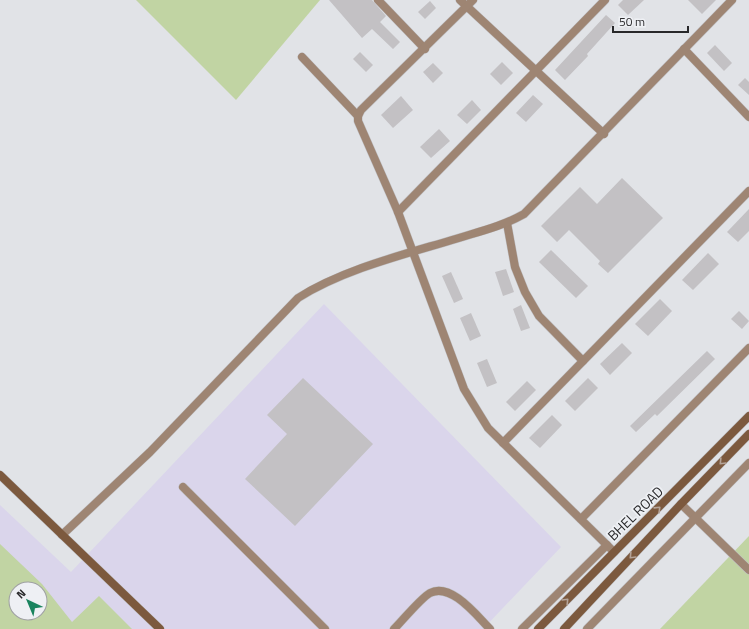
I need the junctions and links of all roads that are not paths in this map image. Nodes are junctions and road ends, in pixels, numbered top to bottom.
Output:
1 (378, 0) edge
2 (460, 0) edge
3 (473, 0) edge
4 (605, 0) edge
5 (732, 0) edge
6 (466, 6) junction
7 (425, 49) junction
8 (684, 49) junction
9 (302, 57) dead end
10 (537, 71) junction
11 (358, 116) junction
12 (749, 116) edge
13 (604, 134) junction
14 (749, 191) edge
15 (398, 212) junction
16 (507, 224) junction
17 (412, 252) junction
18 (749, 348) edge
19 (583, 361) junction
20 (749, 416) edge
21 (749, 434) edge
22 (503, 443) junction
23 (749, 463) edge
24 (0, 475) edge
25 (183, 487) dead end
26 (681, 504) junction
27 (696, 517) junction
28 (581, 519) junction
29 (62, 534) junction
30 (607, 545) junction
31 (614, 552) junction
32 (749, 570) edge
33 (160, 629) edge
34 (325, 629) edge
35 (394, 629) edge
36 (490, 629) edge
37 (522, 629) edge
38 (538, 629) edge
39 (564, 629) edge
40 (587, 629) edge

1 - 7 street
2 - 6 street
3 - 6 street
4 - 10 street
5 - 8 street
6 - 7 street
6 - 10 street
7 - 11 street
8 - 12 street
8 - 13 street
9 - 11 street
10 - 13 street
10 - 15 street
11 - 15 street
13 - 16 street
14 - 19 street
15 - 17 street
16 - 17 street
16 - 19 street
17 - 22 street
17 - 29 street
18 - 28 street
19 - 22 street
31 -> 20 street, BHEL ROAD
21 -> 26 street, BHEL ROAD
22 - 28 street
23 - 27 street
24 - 29 street
25 - 34 street
26 - 27 street
26 -> 39 street, BHEL ROAD
27 - 32 street
27 - 40 street
28 - 30 street
29 - 33 street
30 - 31 street
30 - 37 street
38 -> 31 street, BHEL ROAD
35 - 36 street

